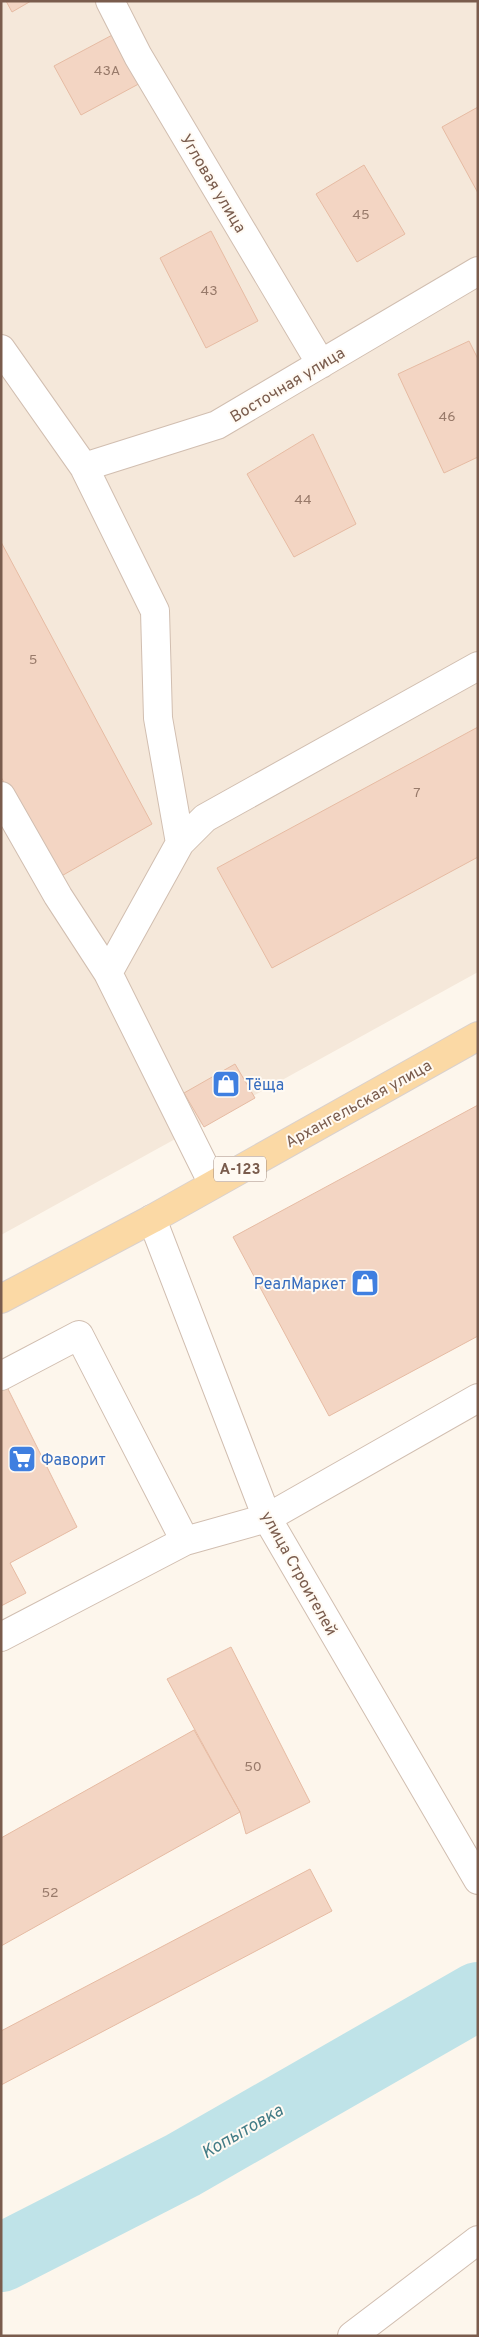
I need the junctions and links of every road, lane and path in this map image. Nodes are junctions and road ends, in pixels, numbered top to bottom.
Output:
1 (110, 1) edge
2 (478, 271) edge
3 (1, 349) edge
4 (321, 364) junction
5 (84, 468) junction
6 (478, 666) edge
7 (1, 796) edge
8 (180, 843) junction
9 (108, 973) junction
10 (478, 1036) edge
11 (213, 1184) junction
12 (152, 1219) junction
13 (1, 1299) edge
14 (1, 1376) edge
15 (478, 1398) edge
16 (267, 1518) junction
17 (185, 1541) junction
18 (1, 1637) edge
19 (478, 1880) edge
20 (478, 2240) edge
21 (352, 2336) edge

1 - 4 street, Угловая улица
2 - 4 street, Восточная улица
3 - 5 street
4 - 5 street, Восточная улица
5 - 8 street
6 - 8 street
7 - 9 street
8 - 9 street
9 - 11 street
10 - 11 main road, Архангельская улица / А-123
11 - 12 main road, Архангельская улица / А-123
12 - 13 main road, Архангельская улица / А-123
12 - 16 street, улица Строителей
14 - 17 street
15 - 16 street
16 - 17 street
16 - 19 street, улица Строителей
17 - 18 street
20 - 21 street

